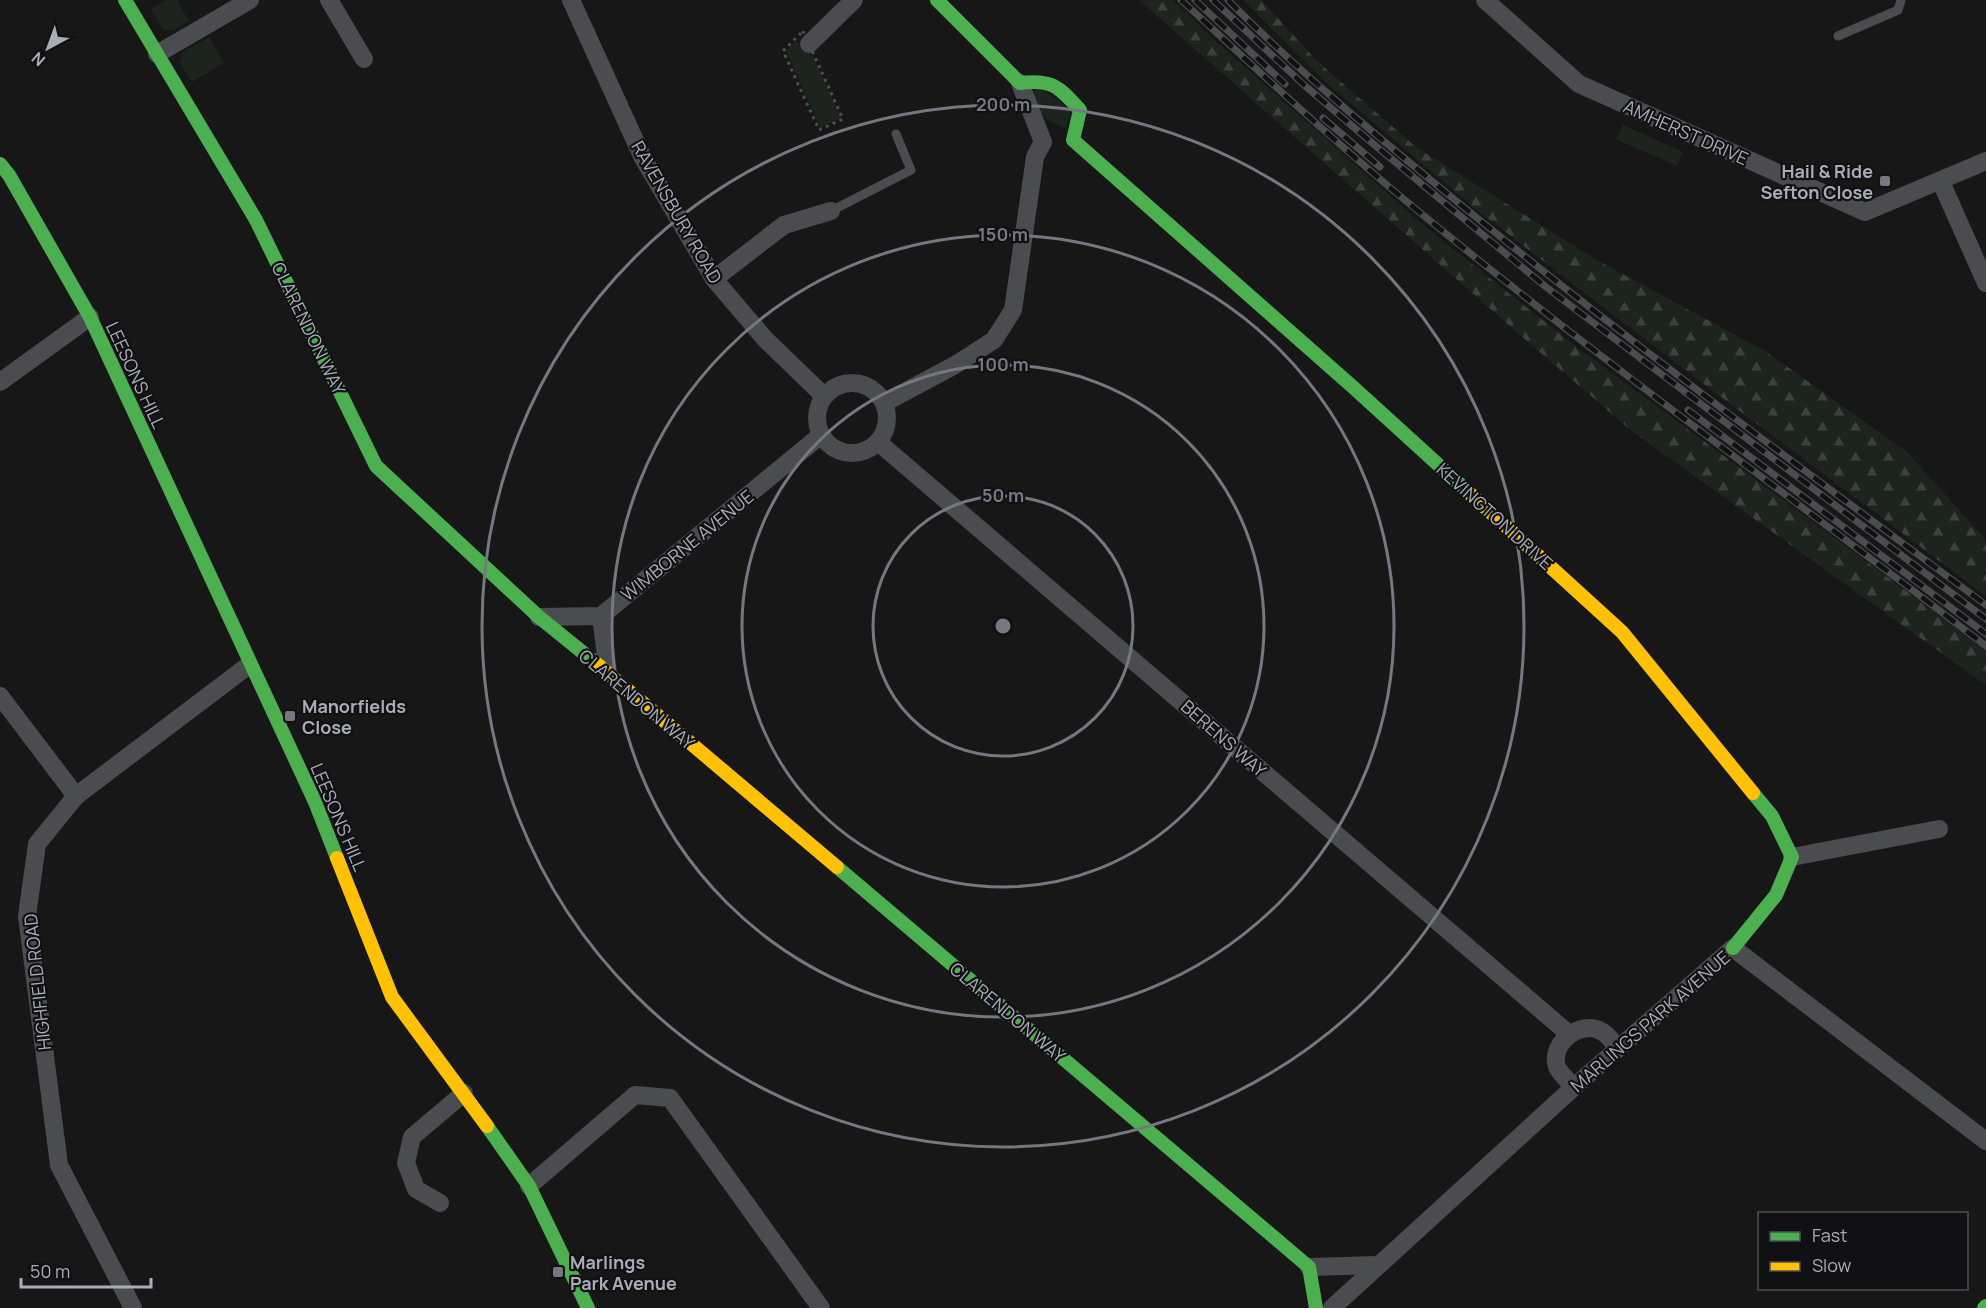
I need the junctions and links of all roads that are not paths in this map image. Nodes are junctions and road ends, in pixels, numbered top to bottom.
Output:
1 (125, 0) edge
2 (250, 0) edge
3 (329, 0) edge
4 (571, 0) edge
5 (854, 0) edge
6 (937, 0) edge
7 (1485, 0) edge
8 (1901, 0) edge
9 (1838, 36) dead end
10 (809, 44) road end
11 (157, 54) junction
12 (364, 59) dead end
13 (1020, 83) junction
14 (896, 134) dead end
15 (1073, 140) junction
16 (1043, 142) junction
17 (1986, 161) edge
18 (0, 164) edge
19 (1941, 182) junction
20 (831, 211) joint
21 (714, 279) junction
22 (1986, 283) edge
23 (90, 317) junction
24 (0, 382) edge
25 (824, 396) junction
26 (884, 403) junction
27 (821, 435) junction
28 (878, 442) junction
29 (601, 616) junction
30 (540, 617) junction
31 (249, 665) junction
32 (608, 673) junction
33 (0, 696) edge
34 (76, 796) junction
35 (1940, 829) dead end
36 (1792, 857) junction
37 (1733, 948) junction
38 (1569, 1034) junction
39 (1618, 1048) junction
40 (1574, 1088) junction
41 (465, 1093) junction
42 (1986, 1141) edge
43 (529, 1186) junction
44 (440, 1203) dead end
45 (1378, 1266) junction
46 (1309, 1267) junction
47 (133, 1308) edge
48 (588, 1308) edge
49 (821, 1308) edge
50 (1316, 1308) edge
51 (1332, 1308) edge

1 - 11 street, CLARENDON WAY
2 - 11 street
3 - 12 street
4 - 21 street, RAVENSBURY ROAD
5 - 10 street
6 - 13 street
7 - 19 street, AMHERST DRIVE
8 - 9 lane
11 - 30 street, CLARENDON WAY
13 - 15 street
13 - 16 street
14 - 20 lane
15 - 16 street
15 - 36 street, KEVINGTON DRIVE
16 - 26 street
17 - 19 street, AMHERST DRIVE
18 - 23 street, LEESONS HILL
19 - 22 street
20 - 21 street
21 - 25 street, RAVENSBURY ROAD
23 - 24 street
23 - 31 street, LEESONS HILL
25 - 26 street
25 - 27 street
26 - 28 street
27 - 28 street
27 - 29 street, WIMBORNE AVENUE
28 - 38 street, BERENS WAY
29 - 30 street
29 - 32 street
30 - 32 street, CLARENDON WAY
31 - 34 street, HIGHFIELD ROAD
31 - 41 street, LEESONS HILL
32 - 46 street, CLARENDON WAY
33 - 34 street
34 - 47 street, HIGHFIELD ROAD
35 - 36 street
36 - 37 street
37 - 39 street, MARLINGS PARK AVENUE
37 - 42 street, MARLINGS PARK AVENUE
38 - 39 street
38 - 40 street
39 - 40 street, MARLINGS PARK AVENUE
40 - 45 street, MARLINGS PARK AVENUE
41 - 43 street, LEESONS HILL
41 - 44 street
43 - 48 street, LEESONS HILL
43 - 49 street
45 - 46 street
45 - 51 street, MARLINGS PARK AVENUE
46 - 50 street

